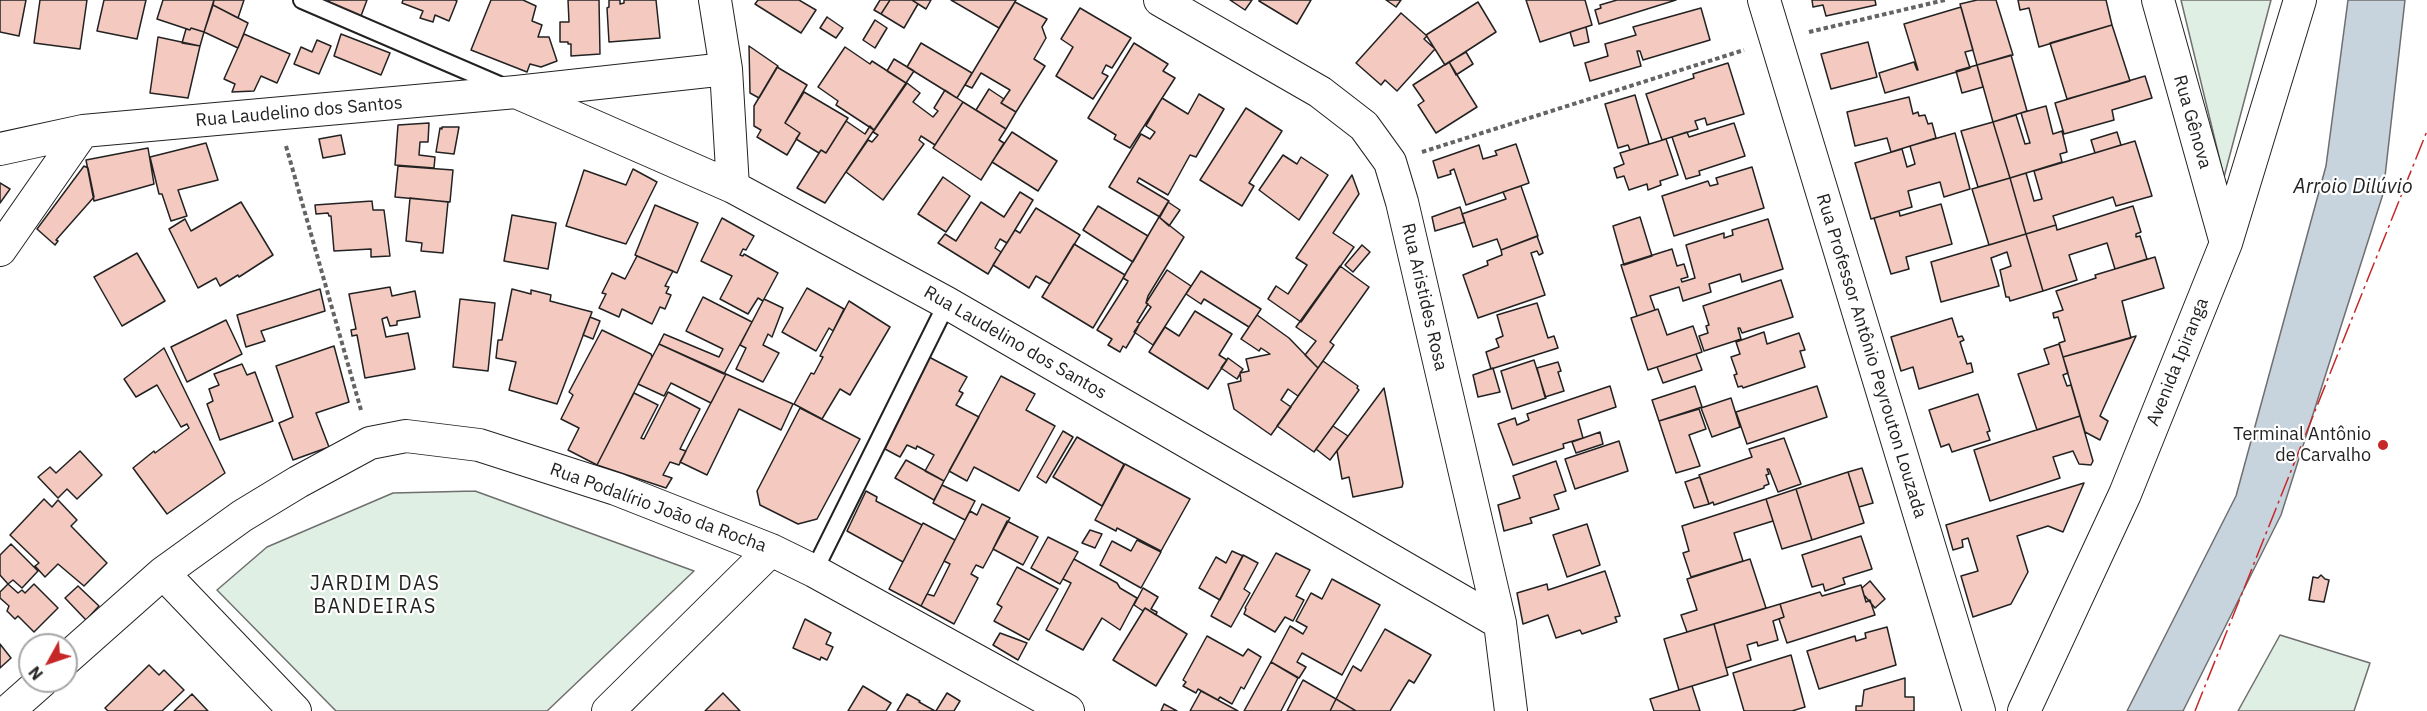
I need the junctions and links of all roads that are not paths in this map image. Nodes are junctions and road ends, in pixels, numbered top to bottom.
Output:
1 (302, 0) edge
2 (716, 0) edge
3 (1160, 0) edge
4 (1764, 0) edge
5 (2158, 0) edge
6 (2301, 0) edge
7 (726, 69) junction
8 (516, 92) junction
9 (83, 131) junction
10 (0, 149) edge
11 (733, 187) junction
12 (2226, 243) junction
13 (0, 250) edge
14 (947, 303) junction
15 (771, 550) junction
16 (814, 571) junction
17 (163, 573) junction
18 (1500, 623) junction
19 (78, 648) edge
20 (28, 693) edge
21 (8, 711) edge
22 (295, 711) edge
23 (608, 711) edge
24 (1068, 711) edge
25 (1511, 711) edge
26 (1979, 711) edge
27 (2024, 711) edge

1 - 8 lane
2 - 7 street
3 - 18 street, Rua Aristides Rosa
4 - 26 street, Rua Professor Antônio Peyrouton Louzada
5 - 12 street, Rua Gênova
6 - 12 street, Avenida Ipiranga
7 - 8 street, Rua Laudelino dos Santos
7 - 11 street
8 - 9 street, Rua Laudelino dos Santos
8 - 11 street, Rua Laudelino dos Santos
9 - 10 street, Rua Laudelino dos Santos
9 - 13 street
11 - 14 street, Rua Laudelino dos Santos
12 - 27 street, Avenida Ipiranga
14 - 16 lane
14 - 18 street, Rua Laudelino dos Santos
15 - 16 street, Rua Podalírio João da Rocha
15 - 17 street, Rua Podalírio João da Rocha
15 - 23 street
16 - 24 street, Rua Podalírio João da Rocha
17 - 19 street, Rua Podalírio João da Rocha
17 - 22 street
18 - 25 street, Rua Aristides Rosa
20 - 21 street

